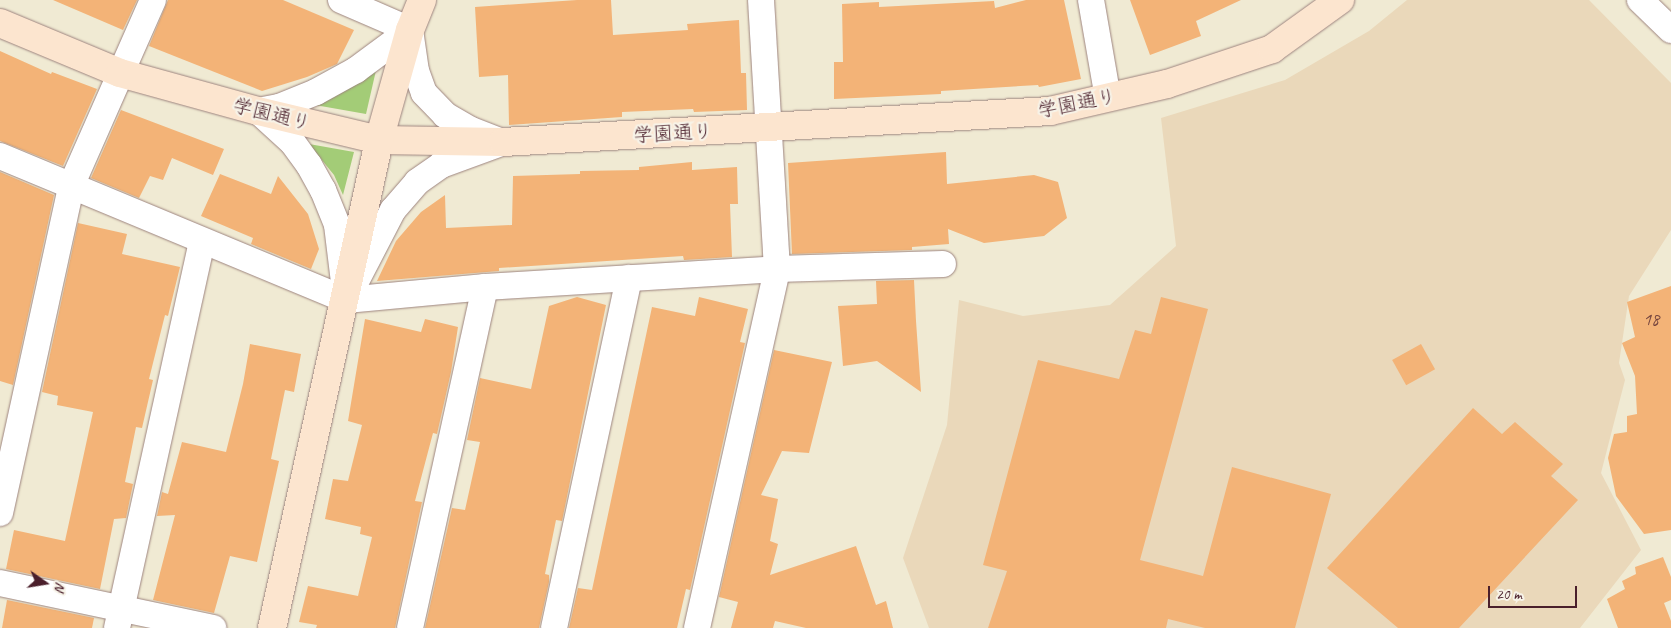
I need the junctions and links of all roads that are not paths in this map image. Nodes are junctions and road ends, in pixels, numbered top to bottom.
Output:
1 (153, 0) edge
2 (341, 0) edge
3 (422, 0) edge
4 (761, 0) edge
5 (1092, 0) edge
6 (1340, 0) edge
7 (1640, 0) edge
8 (0, 23) edge
9 (410, 30) junction
10 (1671, 30) edge
11 (120, 73) junction
12 (1108, 98) junction
13 (258, 112) junction
14 (770, 128) junction
15 (379, 140) junction
16 (503, 142) junction
17 (0, 156) edge
18 (72, 186) junction
19 (202, 241) junction
20 (943, 264) dead end
21 (777, 269) junction
22 (629, 278) junction
23 (485, 287) junction
24 (346, 300) junction
25 (0, 513) edge
26 (0, 583) edge
27 (119, 618) edge
28 (213, 628) edge
29 (272, 628) edge
30 (410, 628) edge
31 (554, 628) edge
32 (697, 628) edge

1 - 11 street
2 - 9 street
3 - 9 street
4 - 14 street
5 - 12 street
6 - 12 street, 学園通り
7 - 10 street
8 - 11 street, 学園通り
9 - 13 street
9 - 15 street
9 - 16 street
11 - 13 street, 学園通り
11 - 18 street
12 - 14 street, 学園通り
13 - 15 street, 学園通り
13 - 24 street
14 - 16 street, 学園通り
14 - 21 street
15 - 16 street, 学園通り
15 - 24 street
16 - 24 street
17 - 18 street
18 - 19 street
18 - 25 street
19 - 24 street
19 - 27 street
20 - 21 street
21 - 22 street
21 - 32 street
22 - 23 street
22 - 31 street
23 - 24 street
23 - 30 street
24 - 29 street
26 - 27 street
27 - 28 street

